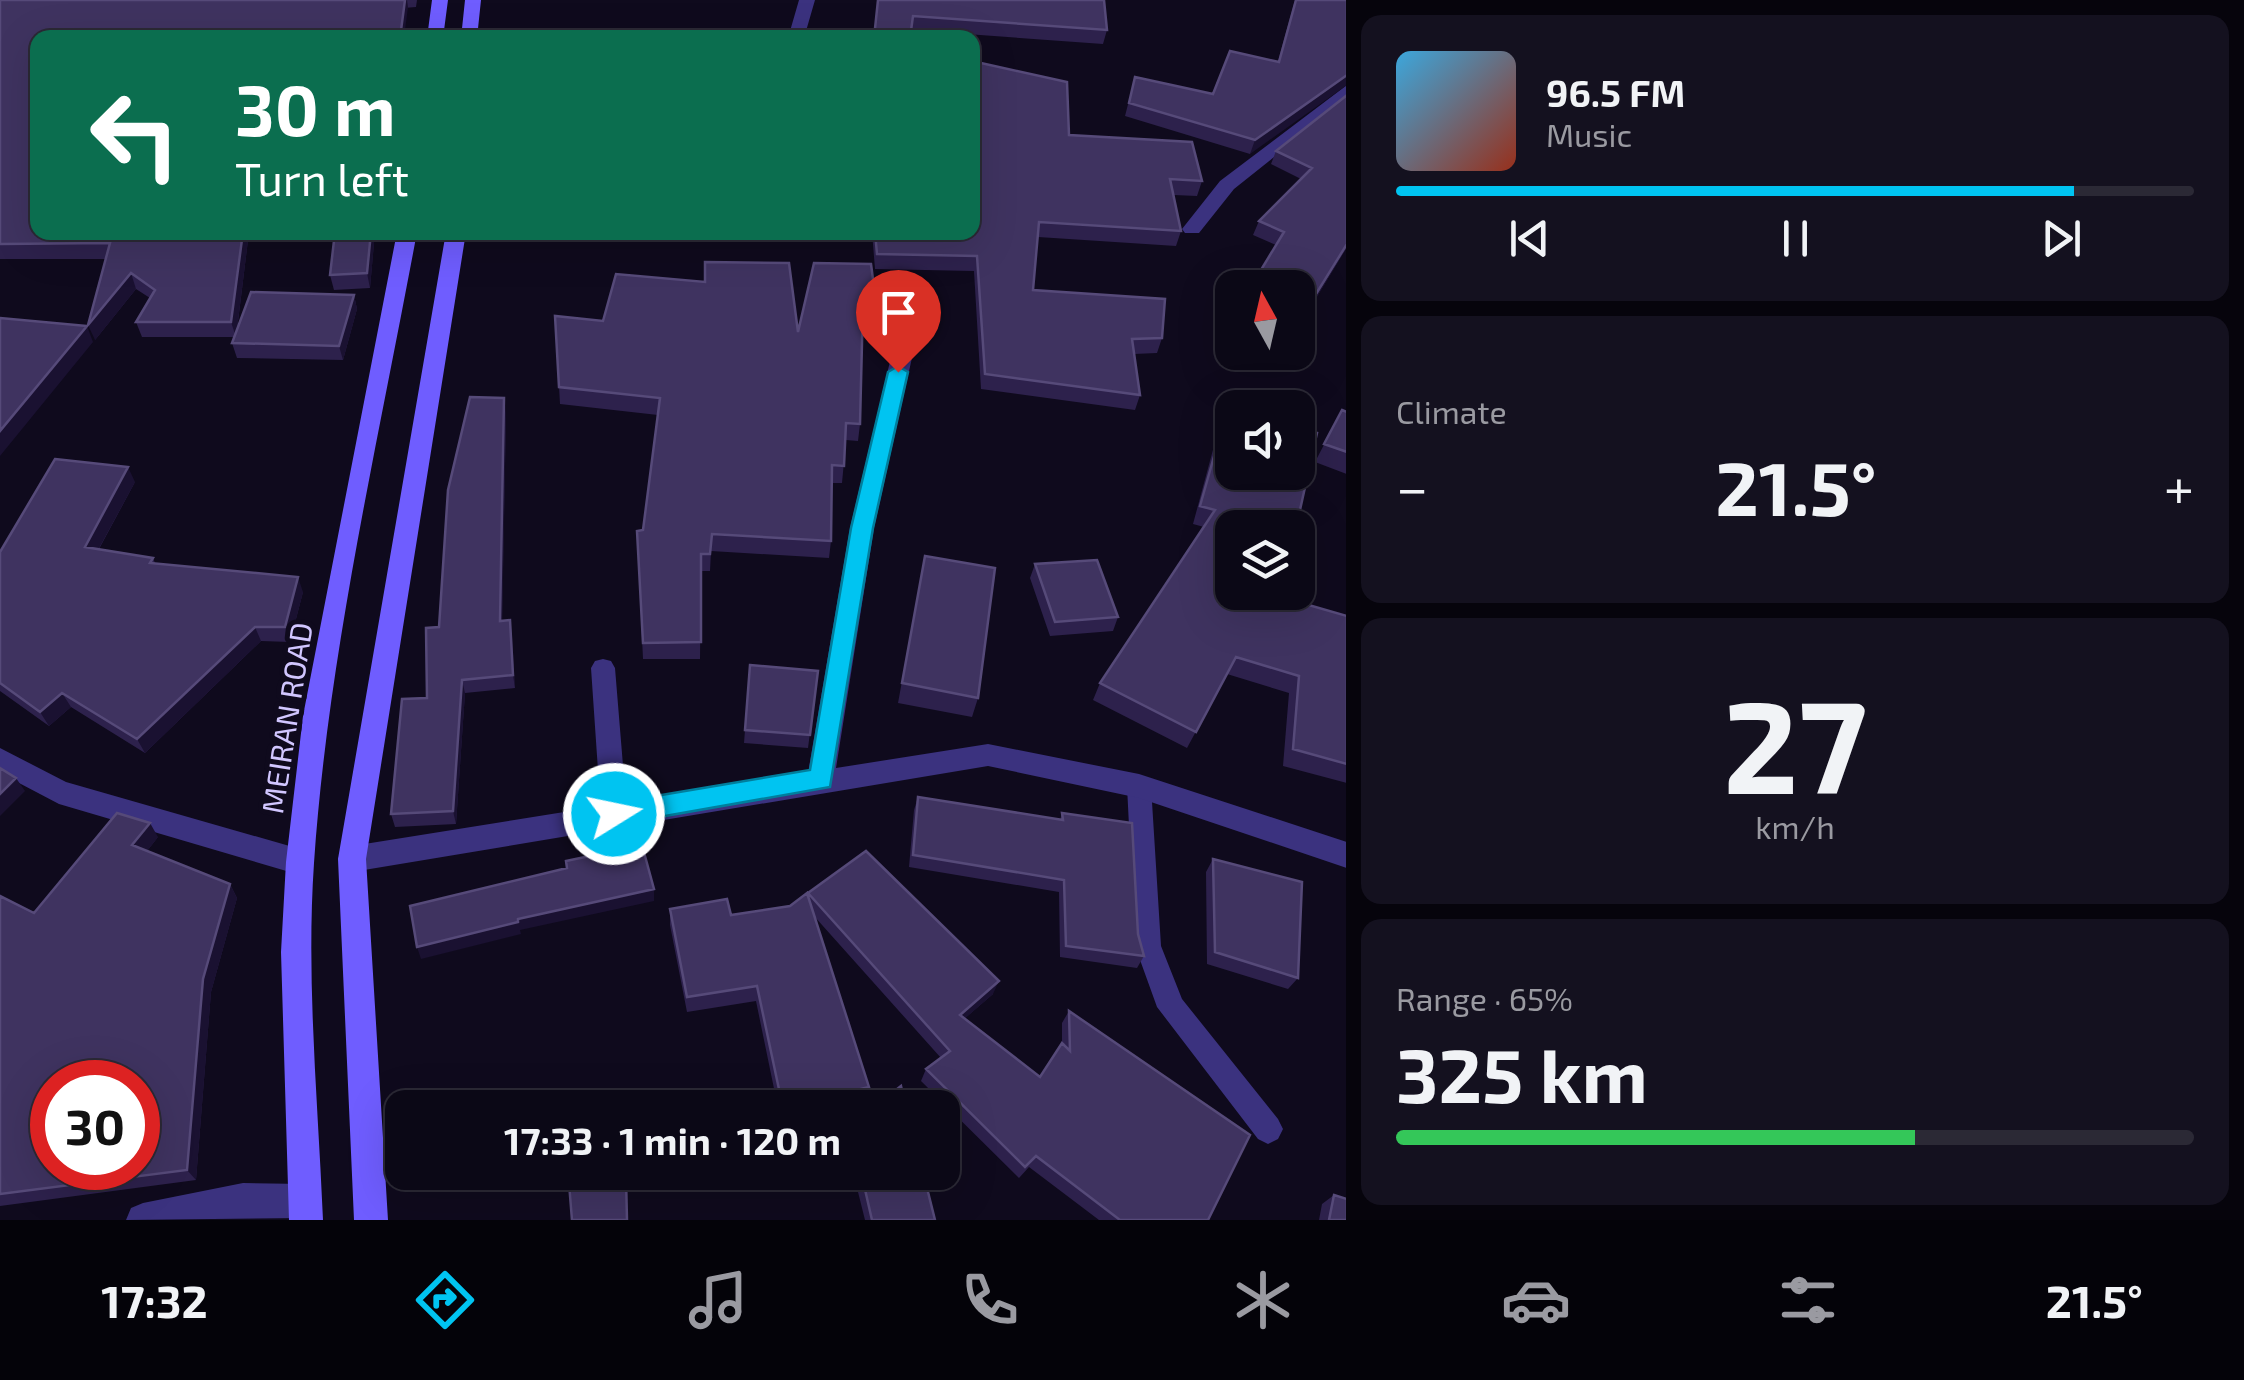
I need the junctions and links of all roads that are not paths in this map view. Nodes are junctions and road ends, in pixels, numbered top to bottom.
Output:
1 (440, 0) edge
2 (473, 0) edge
3 (808, 0) edge
4 (436, 30) edge
5 (470, 30) edge
6 (799, 30) edge
7 (1346, 90) edge
8 (1192, 229) dead end
9 (405, 240) edge
10 (455, 240) edge
11 (916, 294) dead end
12 (603, 668) dead end
13 (0, 759) edge
14 (821, 779) junction
15 (1139, 786) junction
16 (614, 814) junction
17 (1346, 855) edge
18 (352, 859) junction
19 (300, 862) junction
20 (1268, 1129) dead end
21 (305, 1210) edge
22 (143, 1220) edge
23 (371, 1220) edge

1 - 4 main road
2 - 5 main road
3 - 6 street
7 - 8 street
9 - 19 main road, MEIRAN ROAD
10 - 18 main road
11 - 14 street
12 - 16 lane
13 - 19 street
14 - 15 street
14 - 16 street
15 - 17 street
15 - 20 lane
16 - 18 street
18 - 23 main road
19 - 21 main road, MEIRAN ROAD
21 - 22 street

